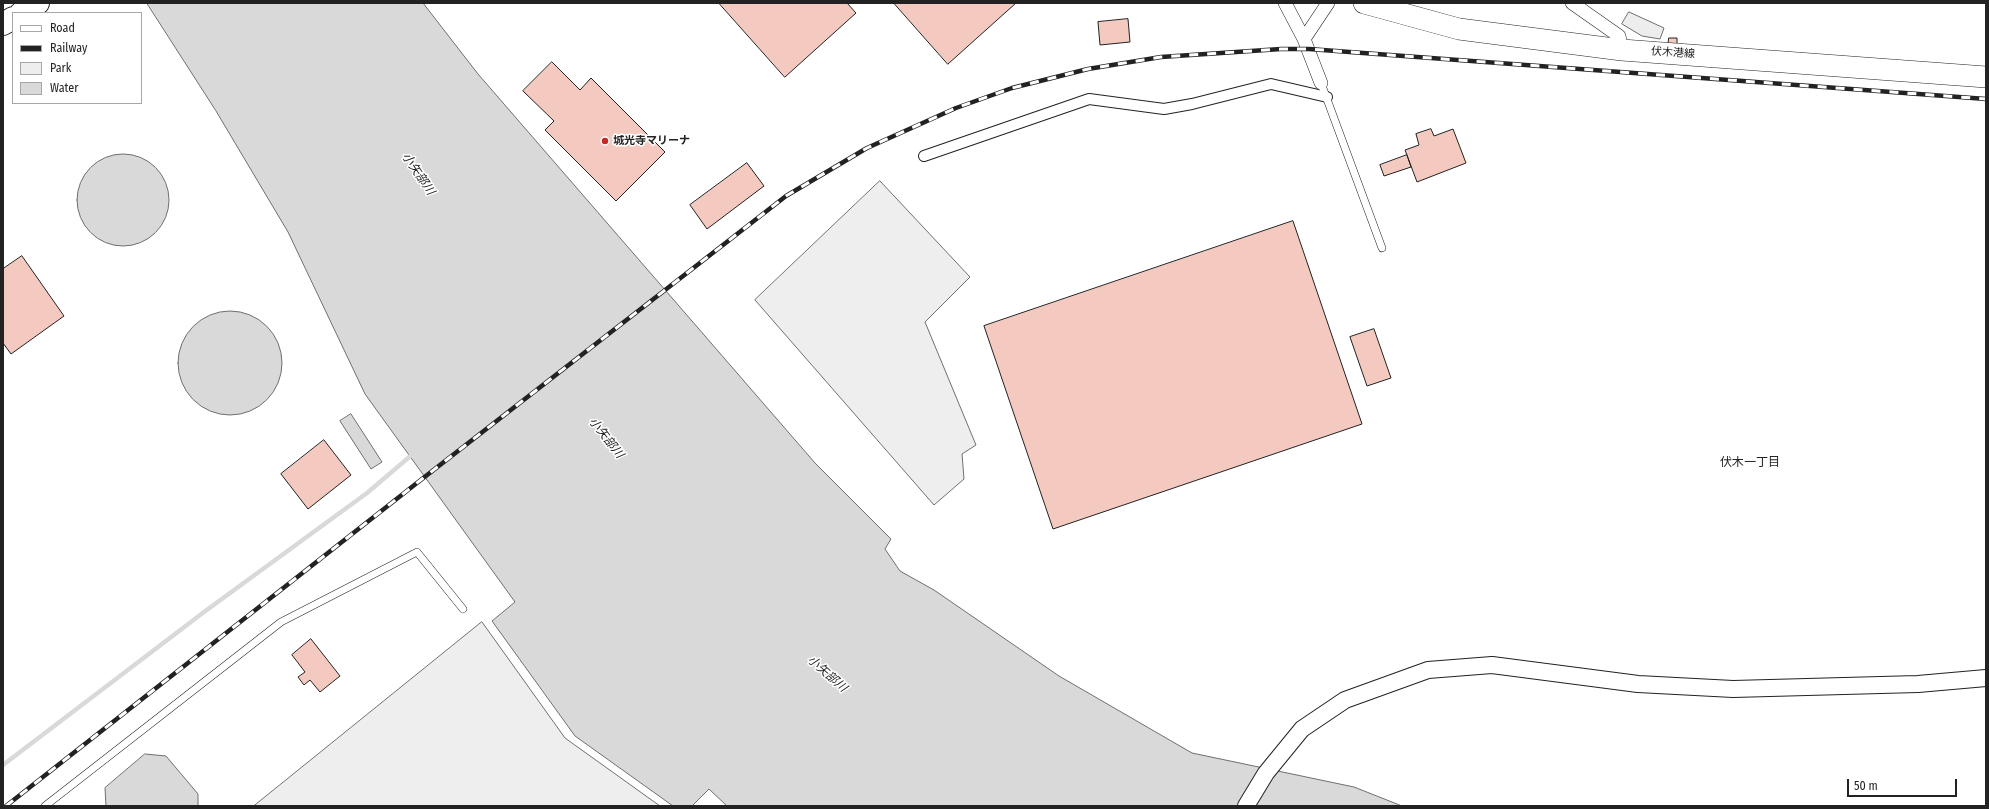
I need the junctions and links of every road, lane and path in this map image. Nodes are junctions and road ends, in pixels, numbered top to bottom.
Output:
1 (38, 3) edge
2 (1285, 3) edge
3 (1328, 3) edge
4 (1364, 3) edge
5 (1572, 3) edge
6 (23, 12) edge
7 (12, 19) edge
8 (3, 24) edge
9 (1304, 39) junction
10 (1622, 50) junction
11 (1986, 77) edge
12 (1321, 83) joint
13 (1327, 97) junction
14 (924, 156) dead end
15 (1382, 248) dead end
16 (463, 609) dead end
17 (1986, 678) edge
18 (46, 806) edge
19 (1246, 806) edge

1 - 6 highway
2 - 9 street
3 - 9 street
4 - 10 main road, 伏木港線
5 - 10 street
7 - 8 highway
9 - 12 street
10 - 11 main road, 伏木港線
12 - 13 lane
13 - 14 street
13 - 15 lane
16 - 18 lane
17 - 19 street

